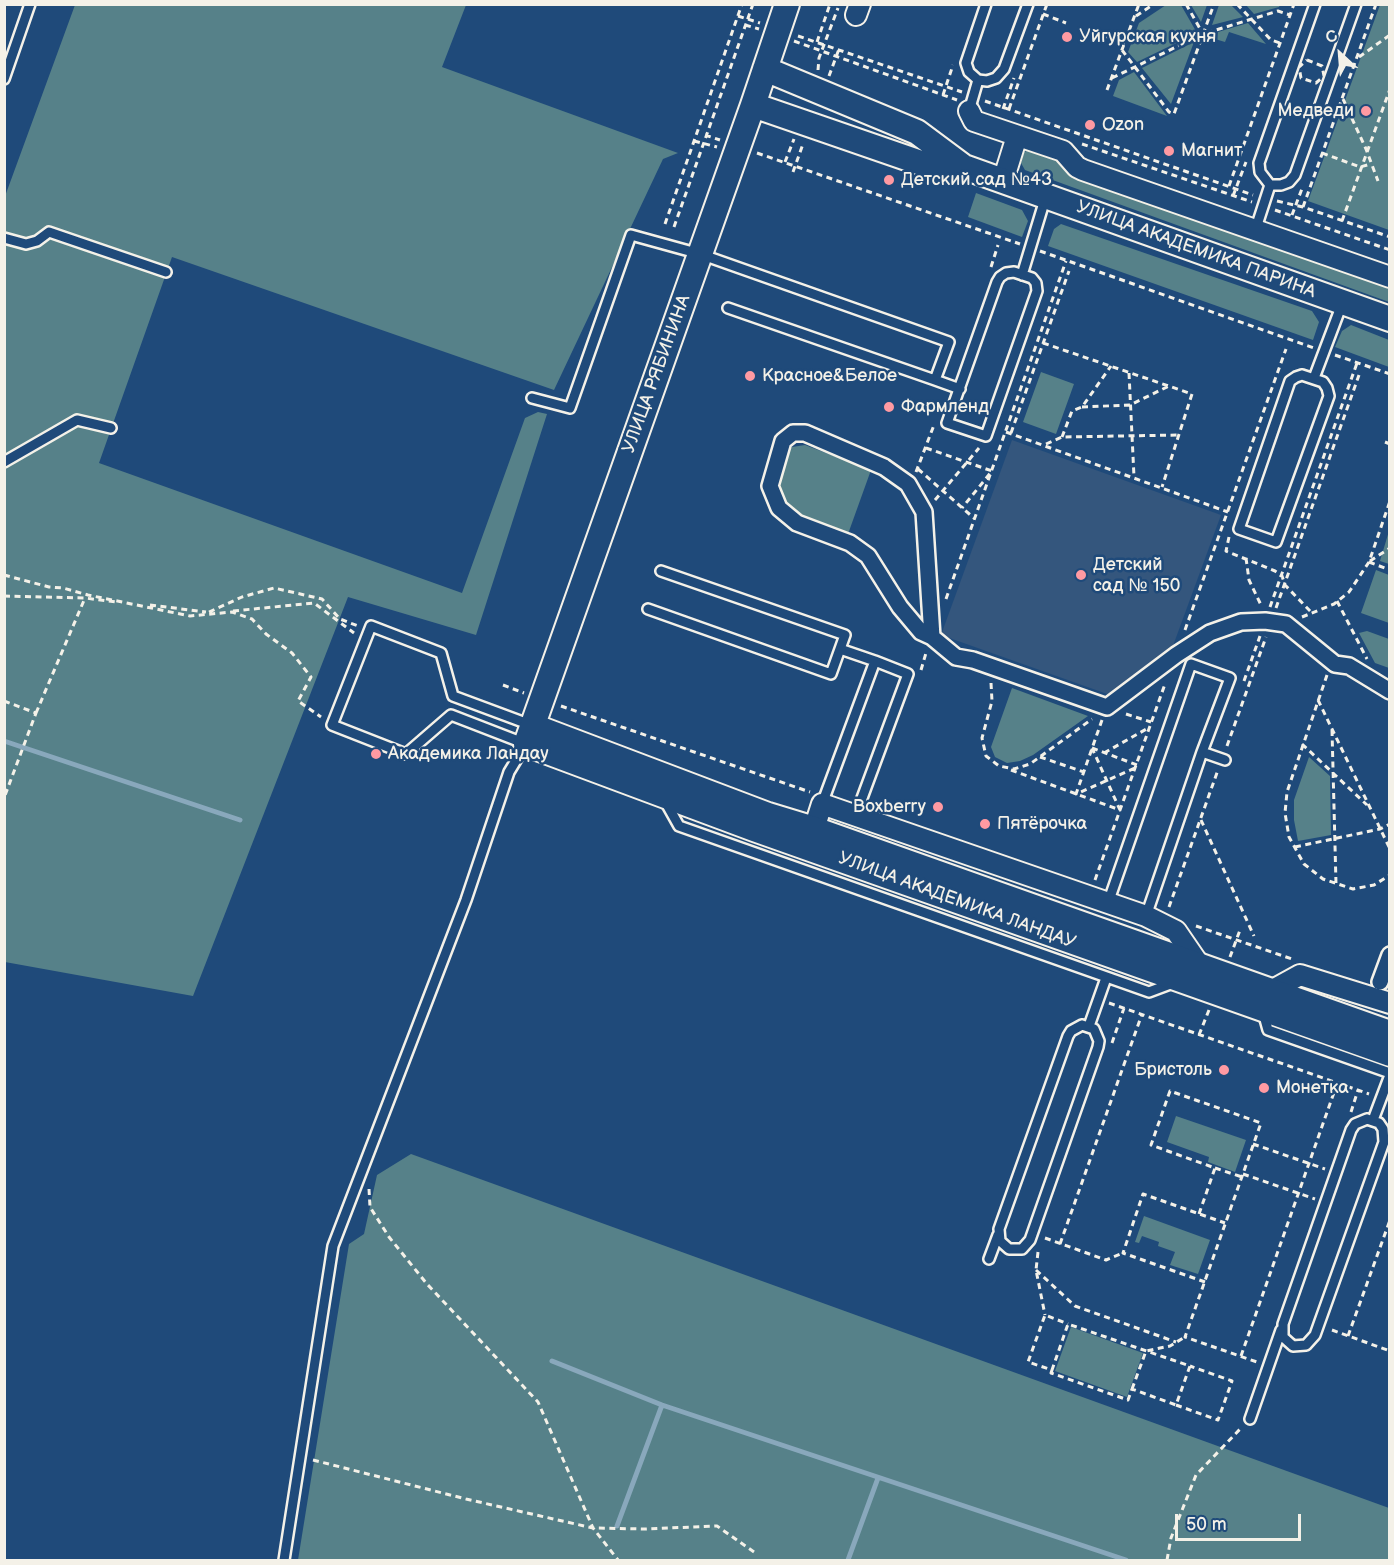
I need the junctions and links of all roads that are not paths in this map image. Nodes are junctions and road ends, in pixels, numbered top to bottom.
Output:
1 (30, 4) edge
2 (787, 4) edge
3 (986, 4) edge
4 (1028, 4) edge
5 (1315, 4) edge
6 (1356, 4) edge
7 (765, 69) junction
8 (4, 79) edge
9 (978, 80) junction
10 (971, 104) joint
11 (753, 105) junction
12 (1017, 136) junction
13 (964, 167) junction
14 (1003, 181) junction
15 (1270, 184) junction
16 (1046, 196) junction
17 (1255, 231) junction
18 (4, 238) edge
19 (700, 254) junction
20 (166, 272) dead end
21 (1022, 275) junction
22 (1389, 277) edge
23 (1342, 302) junction
24 (728, 308) dead end
25 (1389, 319) edge
26 (1314, 378) junction
27 (935, 380) junction
28 (960, 389) junction
29 (532, 398) dead end
30 (111, 428) dead end
31 (4, 462) edge
32 (661, 571) dead end
33 (648, 609) dead end
34 (932, 637) junction
35 (840, 649) junction
36 (875, 662) junction
37 (1389, 691) edge
38 (530, 735) junction
39 (1202, 752) junction
40 (1225, 760) dead end
41 (661, 794) junction
42 (822, 804) junction
43 (855, 817) junction
44 (814, 829) junction
45 (1108, 903) junction
46 (1146, 916) junction
47 (1389, 956) edge
48 (1200, 966) junction
49 (1106, 978) junction
50 (1180, 981) junction
51 (1380, 982) dead end
52 (1267, 1000) junction
53 (1389, 1003) edge
54 (1089, 1026) junction
55 (1389, 1034) edge
56 (1389, 1054) edge
57 (1389, 1074) edge
58 (1373, 1120) junction
59 (998, 1235) junction
60 (989, 1259) dead end
61 (1281, 1330) junction
62 (1250, 1419) road end
63 (284, 1560) edge

1 - 8 lane
2 - 7 street, УЛИЦА РЯБИНИНА
3 - 9 lane
4 - 9 lane
5 - 15 lane
6 - 15 lane
7 - 11 street, УЛИЦА РЯБИНИНА
7 - 13 street, УЛИЦА АКАДЕМИКА ПАРИНА
9 - 10 lane
10 - 12 street, УЛИЦА АКАДЕМИКА ПАРИНА
11 - 13 street, УЛИЦА АКАДЕМИКА ПАРИНА
11 - 19 street, УЛИЦА РЯБИНИНА
12 - 14 street
12 - 17 street, УЛИЦА АКАДЕМИКА ПАРИНА
13 - 14 street, УЛИЦА АКАДЕМИКА ПАРИНА
14 - 16 street, УЛИЦА АКАДЕМИКА ПАРИНА
15 - 17 lane
16 - 21 lane
16 - 23 street, УЛИЦА АКАДЕМИКА ПАРИНА
17 - 22 street, УЛИЦА АКАДЕМИКА ПАРИНА
18 - 20 lane
19 - 27 lane
19 - 29 lane
19 - 38 street, УЛИЦА РЯБИНИНА
21 - 28 lane
21 - 28 lane
23 - 25 street, УЛИЦА АКАДЕМИКА ПАРИНА
23 - 26 lane
24 - 27 lane
26 - 26 lane
27 - 28 lane
30 - 31 lane
32 - 35 lane
33 - 35 lane
34 - 34 street
34 - 37 street
35 - 36 lane
36 - 42 lane
36 - 43 lane
38 - 38 lane
38 - 41 street, УЛИЦА АКАДЕМИКА ЛАНДАУ
38 - 44 street, УЛИЦА АКАДЕМИКА ЛАНДАУ
38 - 63 lane
39 - 40 lane
39 - 45 lane
39 - 46 lane
41 - 49 lane
41 - 50 street, УЛИЦА АКАДЕМИКА ЛАНДАУ
42 - 43 street
42 - 44 street
43 - 45 street
44 - 48 street, УЛИЦА АКАДЕМИКА ЛАНДАУ
45 - 46 street
46 - 48 street
47 - 51 street
48 - 52 street, УЛИЦА АКАДЕМИКА ЛАНДАУ
49 - 50 lane
49 - 54 lane
50 - 52 street, УЛИЦА АКАДЕМИКА ЛАНДАУ
52 - 53 street
52 - 55 street, УЛИЦА АКАДЕМИКА ЛАНДАУ
52 - 56 street, УЛИЦА АКАДЕМИКА ЛАНДАУ
52 - 57 lane
54 - 59 lane
54 - 59 lane
57 - 58 lane
58 - 61 lane
58 - 61 lane
59 - 60 lane
61 - 62 lane

